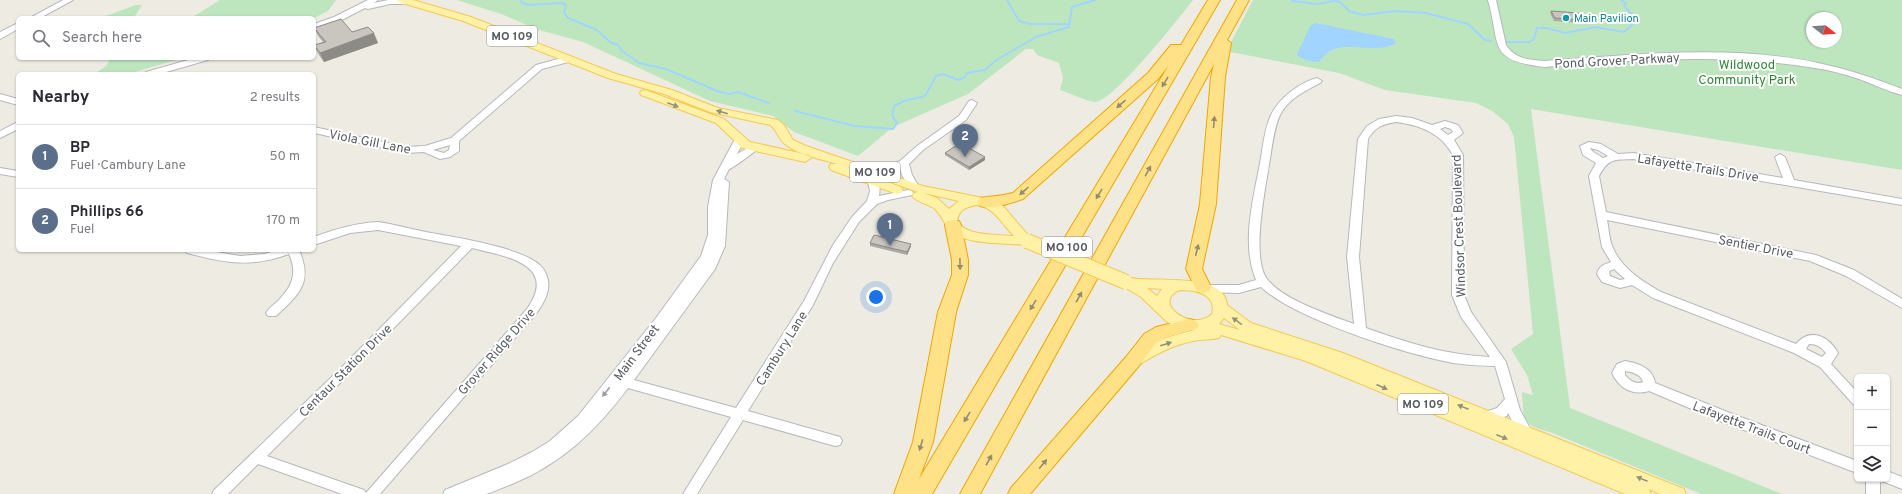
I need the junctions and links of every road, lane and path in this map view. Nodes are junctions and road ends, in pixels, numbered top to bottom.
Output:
1 (69, 0) edge
2 (361, 0) edge
3 (374, 0) edge
4 (1214, 0) edge
5 (1243, 0) edge
6 (1492, 0) edge
7 (407, 1) edge
8 (350, 12) junction
9 (38, 16) edge
10 (1228, 25) junction
11 (316, 26) edge
12 (16, 27) edge
13 (1197, 27) junction
14 (0, 36) edge
15 (549, 51) junction
16 (569, 59) junction
17 (198, 60) edge
18 (538, 67) junction
19 (156, 72) edge
20 (612, 76) junction
21 (1317, 82) dead end
22 (1902, 92) edge
23 (0, 97) edge
24 (16, 101) edge
25 (972, 103) dead end
26 (760, 120) junction
27 (16, 126) edge
28 (316, 129) edge
29 (781, 129) junction
30 (0, 135) edge
31 (738, 140) junction
32 (756, 147) junction
33 (1616, 157) junction
34 (1780, 157) dead end
35 (1602, 162) junction
36 (904, 163) junction
37 (867, 169) junction
38 (873, 182) junction
39 (1790, 182) junction
40 (911, 190) junction
41 (981, 201) junction
42 (1902, 202) edge
43 (872, 203) junction
44 (1001, 212) junction
45 (1601, 215) junction
46 (952, 223) junction
47 (974, 236) junction
48 (316, 240) edge
49 (1027, 241) junction
50 (469, 245) junction
51 (199, 252) edge
52 (286, 252) edge
53 (293, 252) edge
54 (1618, 264) junction
55 (1635, 280) junction
56 (1126, 282) junction
57 (1263, 282) junction
58 (1176, 286) junction
59 (1205, 288) junction
60 (1239, 289) junction
61 (1902, 304) edge
62 (1221, 306) junction
63 (1164, 308) junction
64 (272, 313) dead end
65 (1195, 325) junction
66 (1360, 330) junction
67 (1239, 335) junction
68 (1798, 350) junction
69 (1132, 362) junction
70 (1500, 362) junction
71 (1824, 364) junction
72 (624, 382) junction
73 (1648, 385) dead end
74 (1854, 397) edge
75 (1511, 400) junction
76 (740, 414) junction
77 (1487, 417) junction
78 (1525, 432) junction
79 (835, 441) dead end
80 (257, 458) junction
81 (1854, 465) edge
82 (1890, 478) edge
83 (1873, 482) edge
84 (1902, 483) edge
85 (219, 494) edge
86 (359, 494) edge
87 (372, 494) edge
88 (450, 494) edge
89 (471, 494) edge
90 (690, 494) edge
91 (904, 494) edge
92 (921, 494) edge
93 (970, 494) edge
94 (1018, 494) edge
95 (1643, 494) edge
96 (1678, 494) edge
97 (1873, 494) edge

1 - 9 street
2 - 8 street
3 - 8 street
4 - 13 highway, MO 100
5 - 10 highway, MO 100
6 - 22 street, Pond Grover Parkway
7 - 8 street
7 - 15 main road, MO 109
8 - 11 street
59 -> 10 highway
93 -> 10 highway, MO 100
12 - 14 street
13 -> 41 highway
13 -> 92 highway, MO 100
15 - 16 main road, MO 109
15 - 18 street, Viola Gill Lane
16 - 18 street, Viola Gill Lane
16 - 20 main road, MO 109
17 - 19 street
18 - 28 street, Viola Gill Lane
26 -> 20 main road, MO 109
20 -> 31 main road, MO 109
21 - 57 street
23 - 24 street
25 - 36 street
26 - 29 main road, MO 109
26 - 31 main road
27 - 30 street
29 - 32 main road
29 - 37 main road, MO 109
31 - 32 main road, MO 109
31 -> 88 street, Main Street
32 - 38 main road, MO 109
32 - 72 street, Main Street
33 - 35 street, Lafayette Trails Drive
33 - 35 street
33 - 39 street, Lafayette Trails Drive
34 - 39 street
35 - 45 street
36 - 37 street
36 - 40 street
37 - 40 main road, MO 109
38 - 40 main road, MO 109
38 - 43 street
39 - 42 street, Lafayette Trails Drive
40 - 41 main road, MO 109
40 - 43 street, Cambury Lane
40 - 46 main road, MO 109
41 - 44 main road, MO 109
41 - 46 main road
43 - 76 street, Cambury Lane
44 - 47 main road
44 - 49 main road, MO 109
45 - 54 street
45 - 61 street, Sentier Drive
46 - 47 main road, MO 109
46 -> 91 highway
47 - 49 main road, MO 109
48 - 50 street, Grover Ridge Drive
49 - 56 main road, MO 109, bridge
50 - 80 street, Centaur Station Drive
50 - 87 street, Grover Ridge Drive
51 - 52 street
53 - 64 street
54 - 55 street
54 - 55 street
55 - 68 street
56 - 58 main road, MO 109
56 - 63 main road, MO 109
57 - 60 street
57 - 66 street
58 - 59 main road, MO 109
58 - 63 main road
59 - 60 street
59 - 62 main road, MO 109
60 - 62 street
62 - 65 main road
77 -> 62 main road, MO 109
63 - 65 main road, MO 109
65 - 67 main road, MO 109
65 - 69 highway
66 - 70 street
66 - 70 street, Windsor Crest Boulevard
69 -> 67 main road
67 -> 95 main road, MO 109
68 - 71 street
68 - 71 street
94 -> 69 highway
70 - 75 street, Windsor Crest Boulevard
71 - 74 street
72 - 76 street
72 - 89 street, Main Street
73 - 81 street, Lafayette Trails Court
75 - 77 street
75 - 78 street, Windsor Crest Boulevard
76 - 79 street
76 - 90 street, Cambury Lane
77 - 78 main road, MO 109
96 -> 78 main road, MO 109
80 - 85 street, Centaur Station Drive
80 - 86 street
82 - 84 street
83 - 97 street

